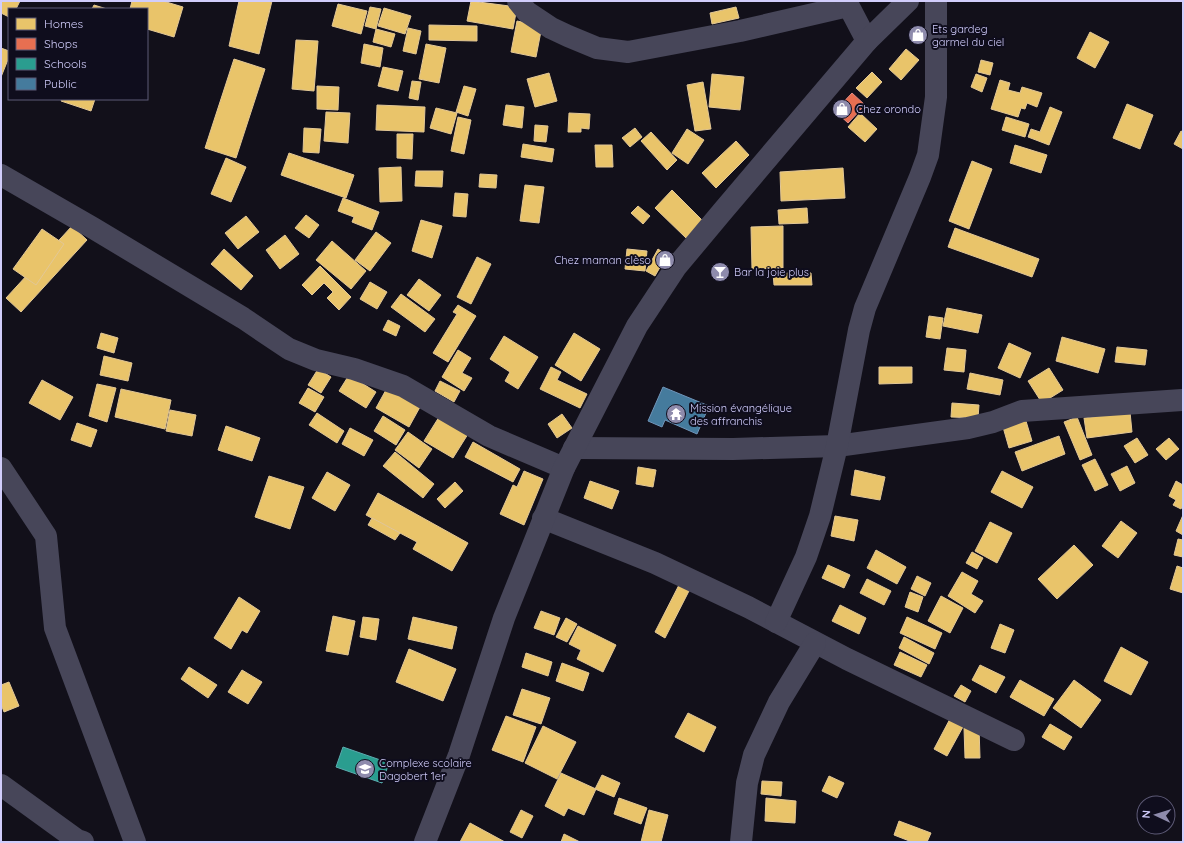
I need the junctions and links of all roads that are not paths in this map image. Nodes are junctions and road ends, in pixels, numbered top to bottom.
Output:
1 (518, 1) edge
2 (908, 1) edge
3 (936, 1) edge
4 (847, 4) edge
5 (867, 41) junction
6 (1, 175) edge
7 (1182, 400) edge
8 (837, 446) junction
9 (574, 448) junction
10 (1, 468) edge
11 (564, 468) junction
12 (543, 518) junction
13 (776, 622) junction
14 (815, 643) junction
15 (1014, 740) dead end
16 (1, 785) edge
17 (83, 842) edge
18 (135, 842) edge
19 (425, 842) edge
20 (741, 842) edge

1 - 4 street
2 - 5 street
3 - 8 street
4 - 5 street
5 - 9 street
6 - 11 street
7 - 8 street
8 - 9 street
8 - 13 street
9 - 11 street
10 - 18 street
11 - 12 street
12 - 13 street
12 - 19 street
13 - 14 street
14 - 15 street
14 - 20 street
16 - 17 street

